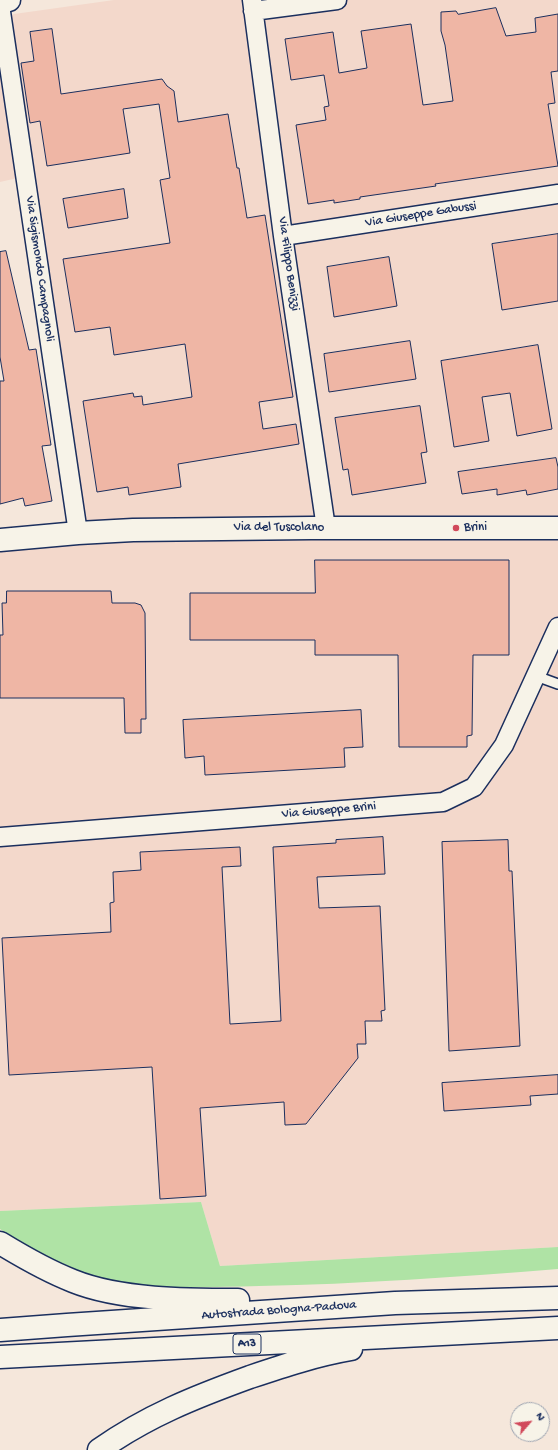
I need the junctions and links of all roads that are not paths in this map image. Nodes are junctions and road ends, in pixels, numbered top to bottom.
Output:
1 (9, 0) edge
2 (337, 0) edge
3 (0, 1) edge
4 (0, 5) edge
5 (252, 5) edge
6 (558, 194) edge
7 (283, 236) junction
8 (326, 528) junction
9 (558, 528) edge
10 (78, 533) junction
11 (0, 540) edge
12 (558, 627) edge
13 (536, 676) junction
14 (558, 684) edge
15 (0, 837) edge
16 (0, 1243) edge
17 (558, 1298) edge
18 (395, 1303) junction
19 (558, 1328) edge
20 (0, 1330) edge
21 (466, 1332) junction
22 (0, 1357) edge
23 (99, 1450) edge

1 - 3 main road
2 - 5 street
4 - 10 street, Via Sigismondo Campagnoli
5 - 7 street, Via Filippo Benizzi
6 - 7 street, Via Giuseppe Gabussi
7 - 8 street, Via Filippo Benizzi
8 - 9 main road, Via del Tuscolano
8 - 10 main road, Via del Tuscolano
10 - 11 main road, Via del Tuscolano
12 - 13 street, Via Giuseppe Brini
13 - 14 lane
13 - 15 street, Via Giuseppe Brini
16 - 18 main road
17 - 18 main road, Autostrada Bologna-Padova
18 - 20 main road, Autostrada Bologna-Padova
19 - 21 main road, A13
21 - 22 main road, A13
21 - 23 main road

